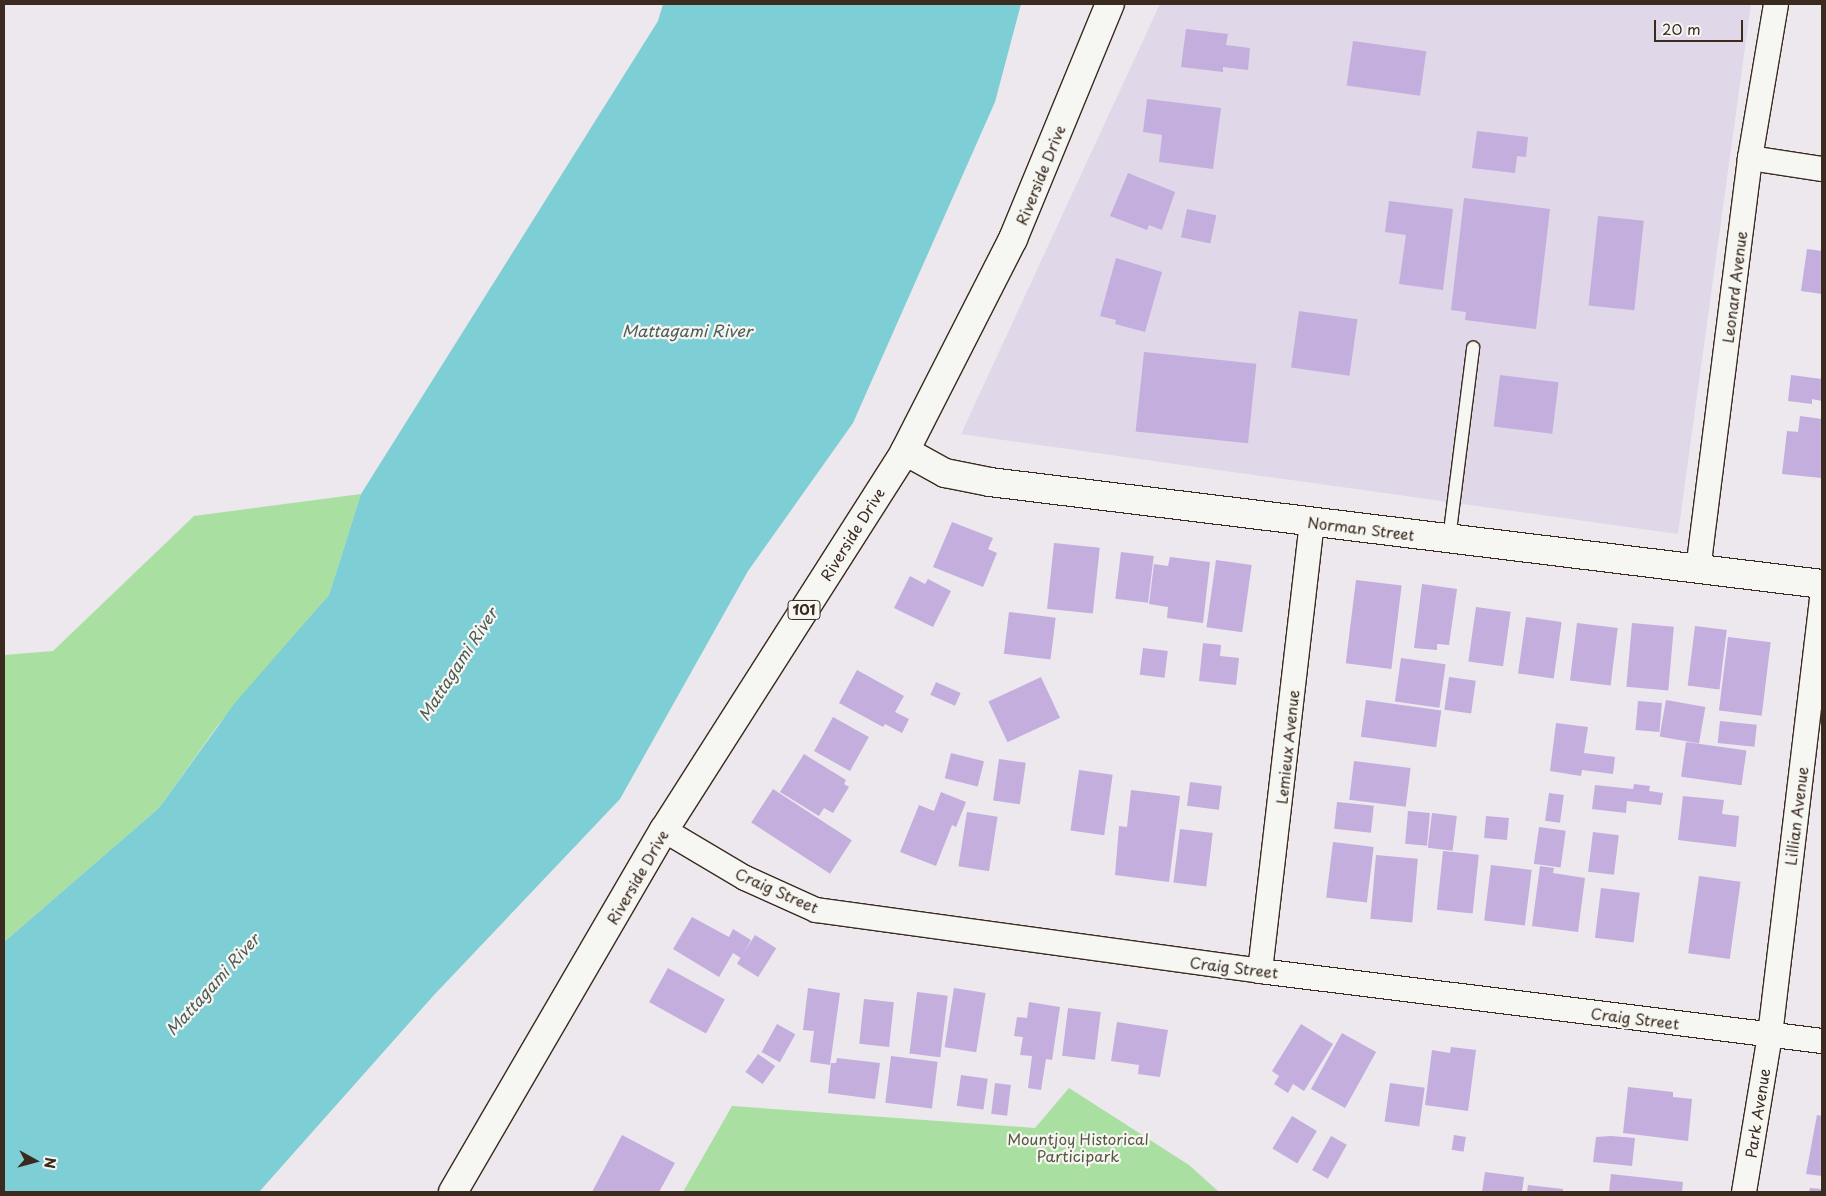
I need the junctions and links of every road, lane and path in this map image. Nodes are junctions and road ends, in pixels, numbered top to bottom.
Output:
1 (1110, 4) edge
2 (1776, 4) edge
3 (1750, 158) junction
4 (1822, 169) edge
5 (1473, 348) dead end
6 (905, 451) junction
7 (1312, 522) junction
8 (1449, 540) junction
9 (1698, 570) junction
10 (1822, 584) edge
11 (1822, 597) edge
12 (664, 830) junction
13 (1260, 971) junction
14 (1770, 1035) junction
15 (1822, 1041) edge
16 (453, 1192) edge
17 (1744, 1192) edge

1 - 6 main road, Riverside Drive / 101
2 - 3 street, Leonard Avenue
3 - 4 street
3 - 9 street, Leonard Avenue
5 - 8 lane
6 - 7 main road, Norman Street
6 - 12 main road, Riverside Drive / 101
7 - 8 main road, Norman Street
7 - 13 street, Lemieux Avenue
8 - 9 main road, Norman Street
9 - 10 main road, Norman Street
11 - 14 street, Lillian Avenue
12 - 13 street, Craig Street
12 - 16 main road, Riverside Drive / 101
13 - 14 street, Craig Street
14 - 15 street, Craig Street
14 - 17 street, Park Avenue

